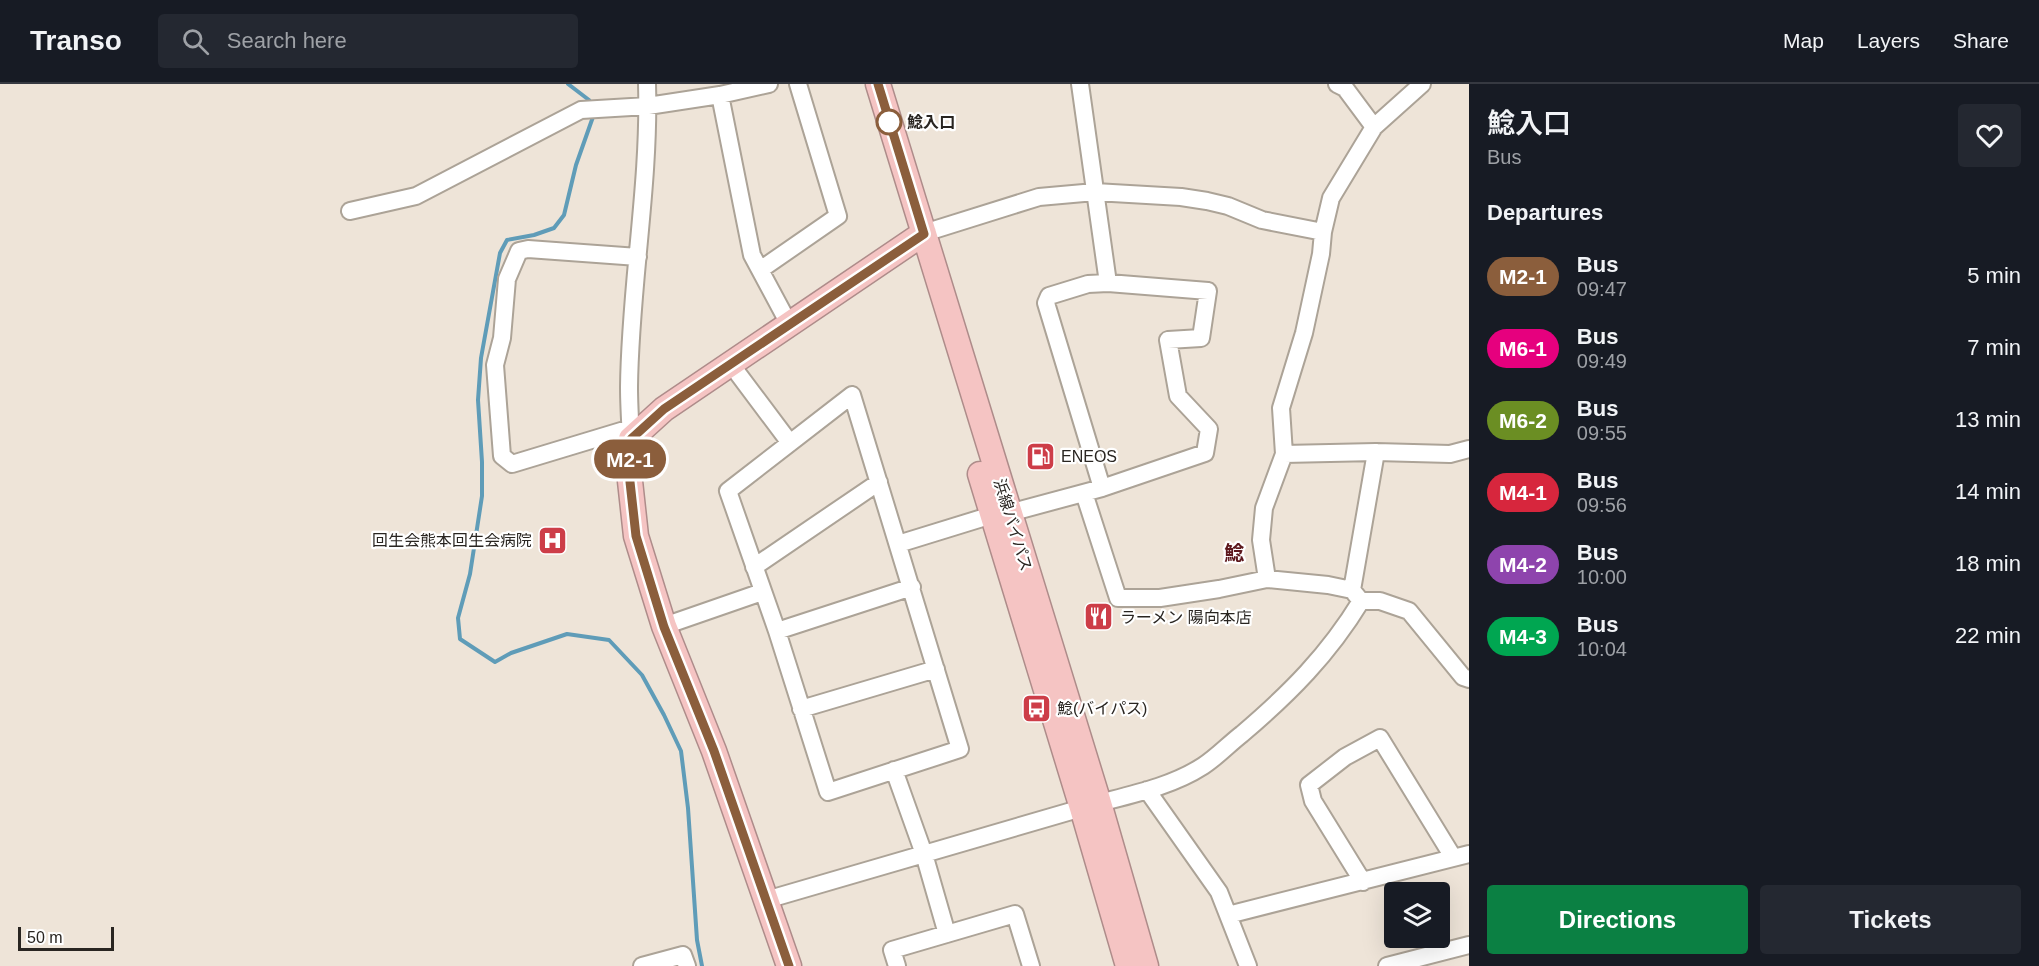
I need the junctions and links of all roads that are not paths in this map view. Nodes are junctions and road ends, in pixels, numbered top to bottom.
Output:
1 (647, 84) edge
2 (769, 84) edge
3 (798, 84) edge
4 (861, 84) edge
5 (878, 84) edge
6 (1080, 84) edge
7 (1337, 84) edge
8 (1422, 84) edge
9 (720, 95) junction
10 (648, 106) junction
11 (1374, 128) junction
12 (1095, 192) junction
13 (350, 211) dead end
14 (1323, 232) junction
15 (917, 238) junction
16 (638, 257) junction
17 (760, 270) junction
18 (1108, 283) junction
19 (789, 324) junction
20 (730, 363) junction
21 (631, 433) junction
22 (790, 443) junction
23 (1469, 449) edge
24 (1376, 452) junction
25 (1284, 454) junction
26 (879, 482) junction
27 (1102, 488) junction
28 (1084, 493) junction
29 (1000, 514) junction
30 (898, 544) junction
31 (754, 567) junction
32 (1267, 579) junction
33 (912, 587) junction
34 (762, 592) junction
35 (1357, 595) junction
36 (664, 627) junction
37 (777, 631) junction
38 (936, 669) junction
39 (1469, 680) edge
40 (801, 709) junction
41 (894, 770) junction
42 (1148, 790) junction
43 (1090, 805) junction
44 (924, 854) junction
45 (1461, 856) edge
46 (1363, 882) junction
47 (766, 900) junction
48 (1228, 915) junction
49 (947, 934) junction
50 (1469, 945) edge
51 (642, 966) edge
52 (687, 966) edge
53 (789, 966) edge
54 (897, 966) edge
55 (1031, 966) edge
56 (1128, 966) edge
57 (1146, 966) edge
58 (1248, 966) edge
59 (1387, 966) edge

1 - 10 street
2 - 9 street
3 - 17 street
4 - 15 highway, 浜線バイパス
5 - 15 highway, 浜線バイパス
6 - 12 street
7 - 11 street
8 - 11 street
9 - 10 street
9 - 17 street
10 - 13 street
10 - 16 street
11 - 14 street
12 - 14 street
12 - 15 street
12 - 18 street
14 - 25 street
15 - 19 highway
15 - 29 highway, 浜線バイパス
16 - 21 street
16 - 21 street
17 - 19 street
18 - 27 street
18 - 27 street
19 - 20 highway
20 - 21 highway
20 - 22 street
21 - 36 highway
22 - 26 street
22 - 31 street
23 - 24 street
24 - 25 street
24 - 35 street
25 - 32 street
26 - 30 street
26 - 31 street
27 - 28 street
28 - 29 street
28 - 32 street
29 - 30 street
29 - 43 highway, 浜線バイパス
30 - 33 street
31 - 34 street
32 - 35 street
33 - 37 street
33 - 38 street
34 - 36 street
34 - 37 street
35 - 39 street
35 - 42 street
36 - 47 highway
37 - 40 street
38 - 40 street
38 - 41 street
40 - 41 street
41 - 44 street
42 - 43 street
42 - 48 street
43 - 44 street
43 - 56 highway, 浜線バイパス
43 - 57 highway, 浜線バイパス
44 - 47 street
44 - 49 street
45 - 46 street
45 - 46 street
46 - 48 street
47 - 53 highway
48 - 58 street
49 - 54 street
49 - 55 street
50 - 59 street
51 - 52 street

